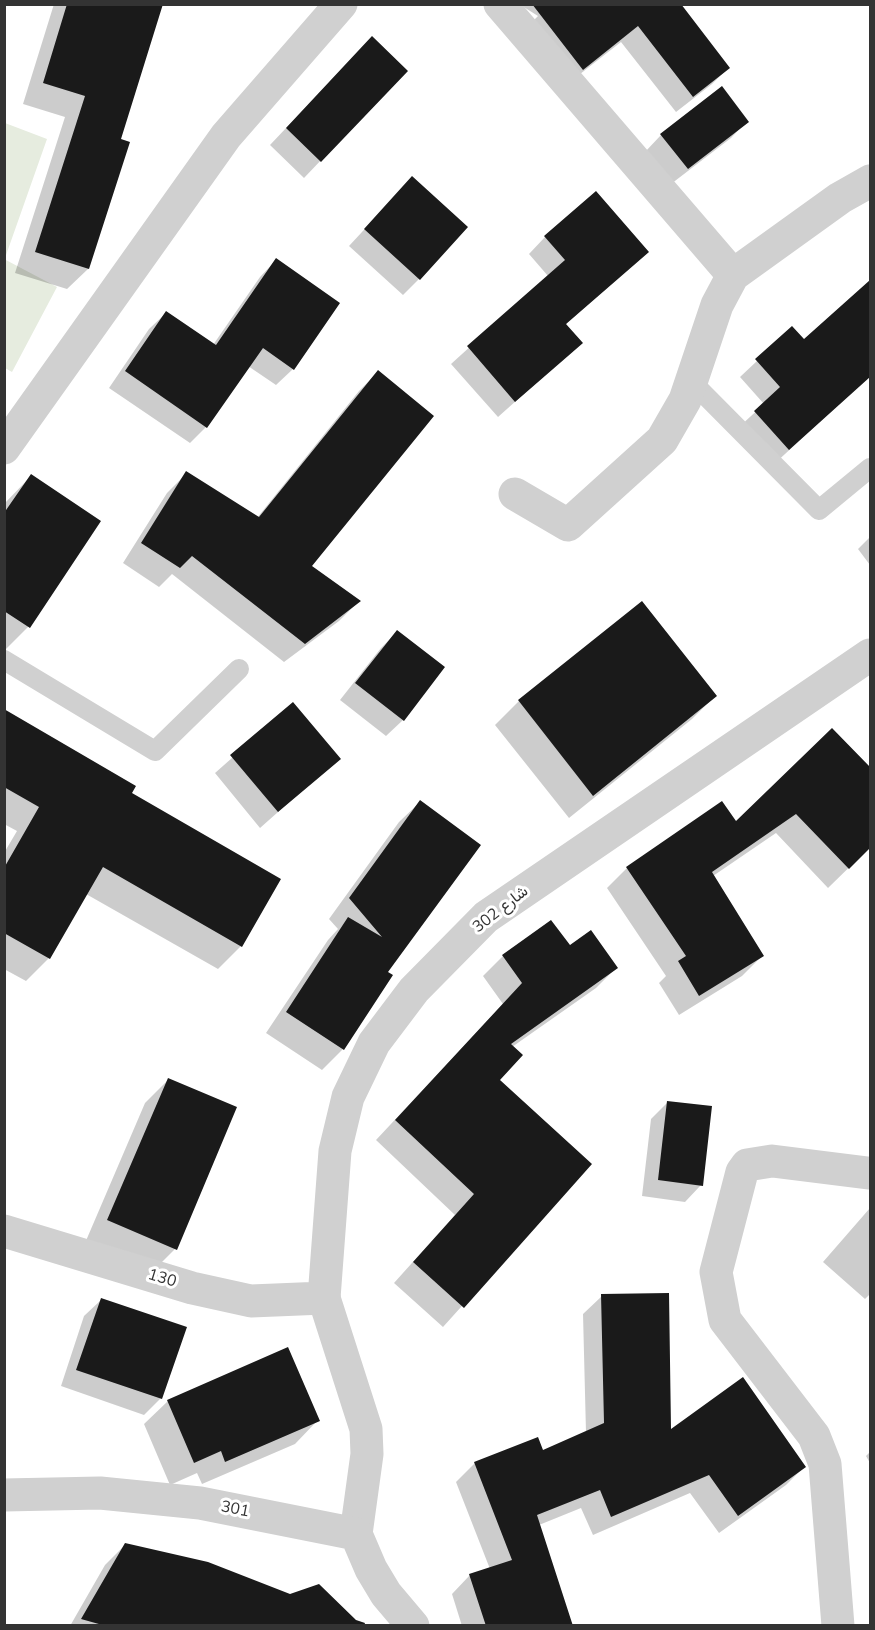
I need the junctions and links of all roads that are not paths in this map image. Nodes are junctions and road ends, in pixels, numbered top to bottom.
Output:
1 (341, 4) edge
2 (500, 4) edge
3 (870, 181) edge
4 (733, 275) junction
5 (691, 381) junction
6 (4, 448) edge
7 (870, 468) edge
8 (514, 494) dead end
9 (870, 655) edge
10 (4, 660) edge
11 (238, 669) dead end
12 (868, 1173) dead end
13 (4, 1231) edge
14 (324, 1298) junction
15 (4, 1496) edge
16 (357, 1534) junction
17 (413, 1626) edge
18 (838, 1626) edge

1 - 6 street
2 - 4 street
3 - 4 street
4 - 5 street
5 - 7 lane
5 - 8 street
9 - 14 street, شارع 302
10 - 11 lane
12 - 18 street
13 - 14 street, 130
14 - 16 street
15 - 16 street, 301
16 - 17 street

